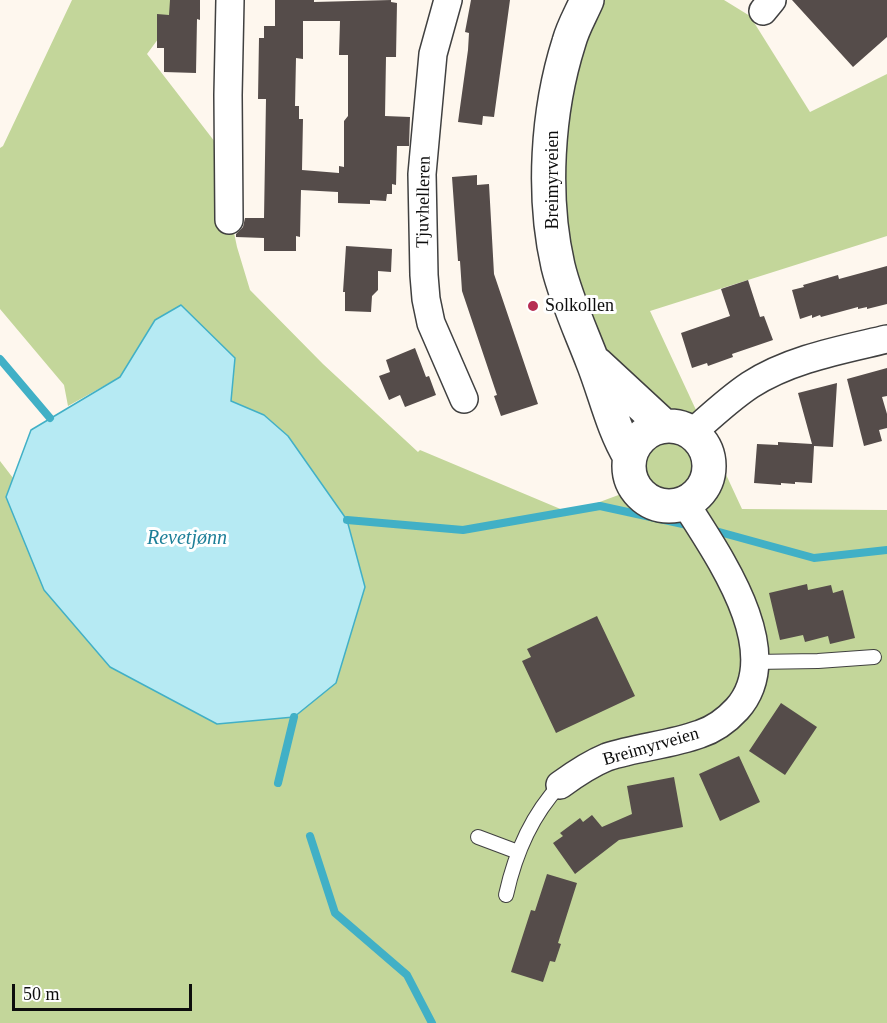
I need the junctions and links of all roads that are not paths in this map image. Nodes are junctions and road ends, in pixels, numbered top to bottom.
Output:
1 (230, 0) edge
2 (448, 0) edge
3 (587, 0) edge
4 (229, 220) dead end
5 (887, 339) edge
6 (591, 358) junction
7 (464, 399) dead end
8 (678, 430) junction
9 (630, 457) junction
10 (685, 503) junction
11 (874, 657) dead end
12 (754, 662) junction
13 (560, 785) joint
14 (478, 837) dead end
15 (518, 852) junction
16 (506, 895) dead end

1 - 4 street
2 - 7 street, Tjuvhelleren
3 - 6 street, Breimyrveien
5 - 8 street
6 - 8 street, Breimyrveien
6 - 9 street, Breimyrveien
8 - 9 street
8 - 10 street
9 - 10 street
10 - 12 street, Breimyrveien
11 - 12 lane
12 - 13 street, Breimyrveien
13 - 15 lane, Breimyrveien
14 - 15 lane
15 - 16 lane, Breimyrveien

